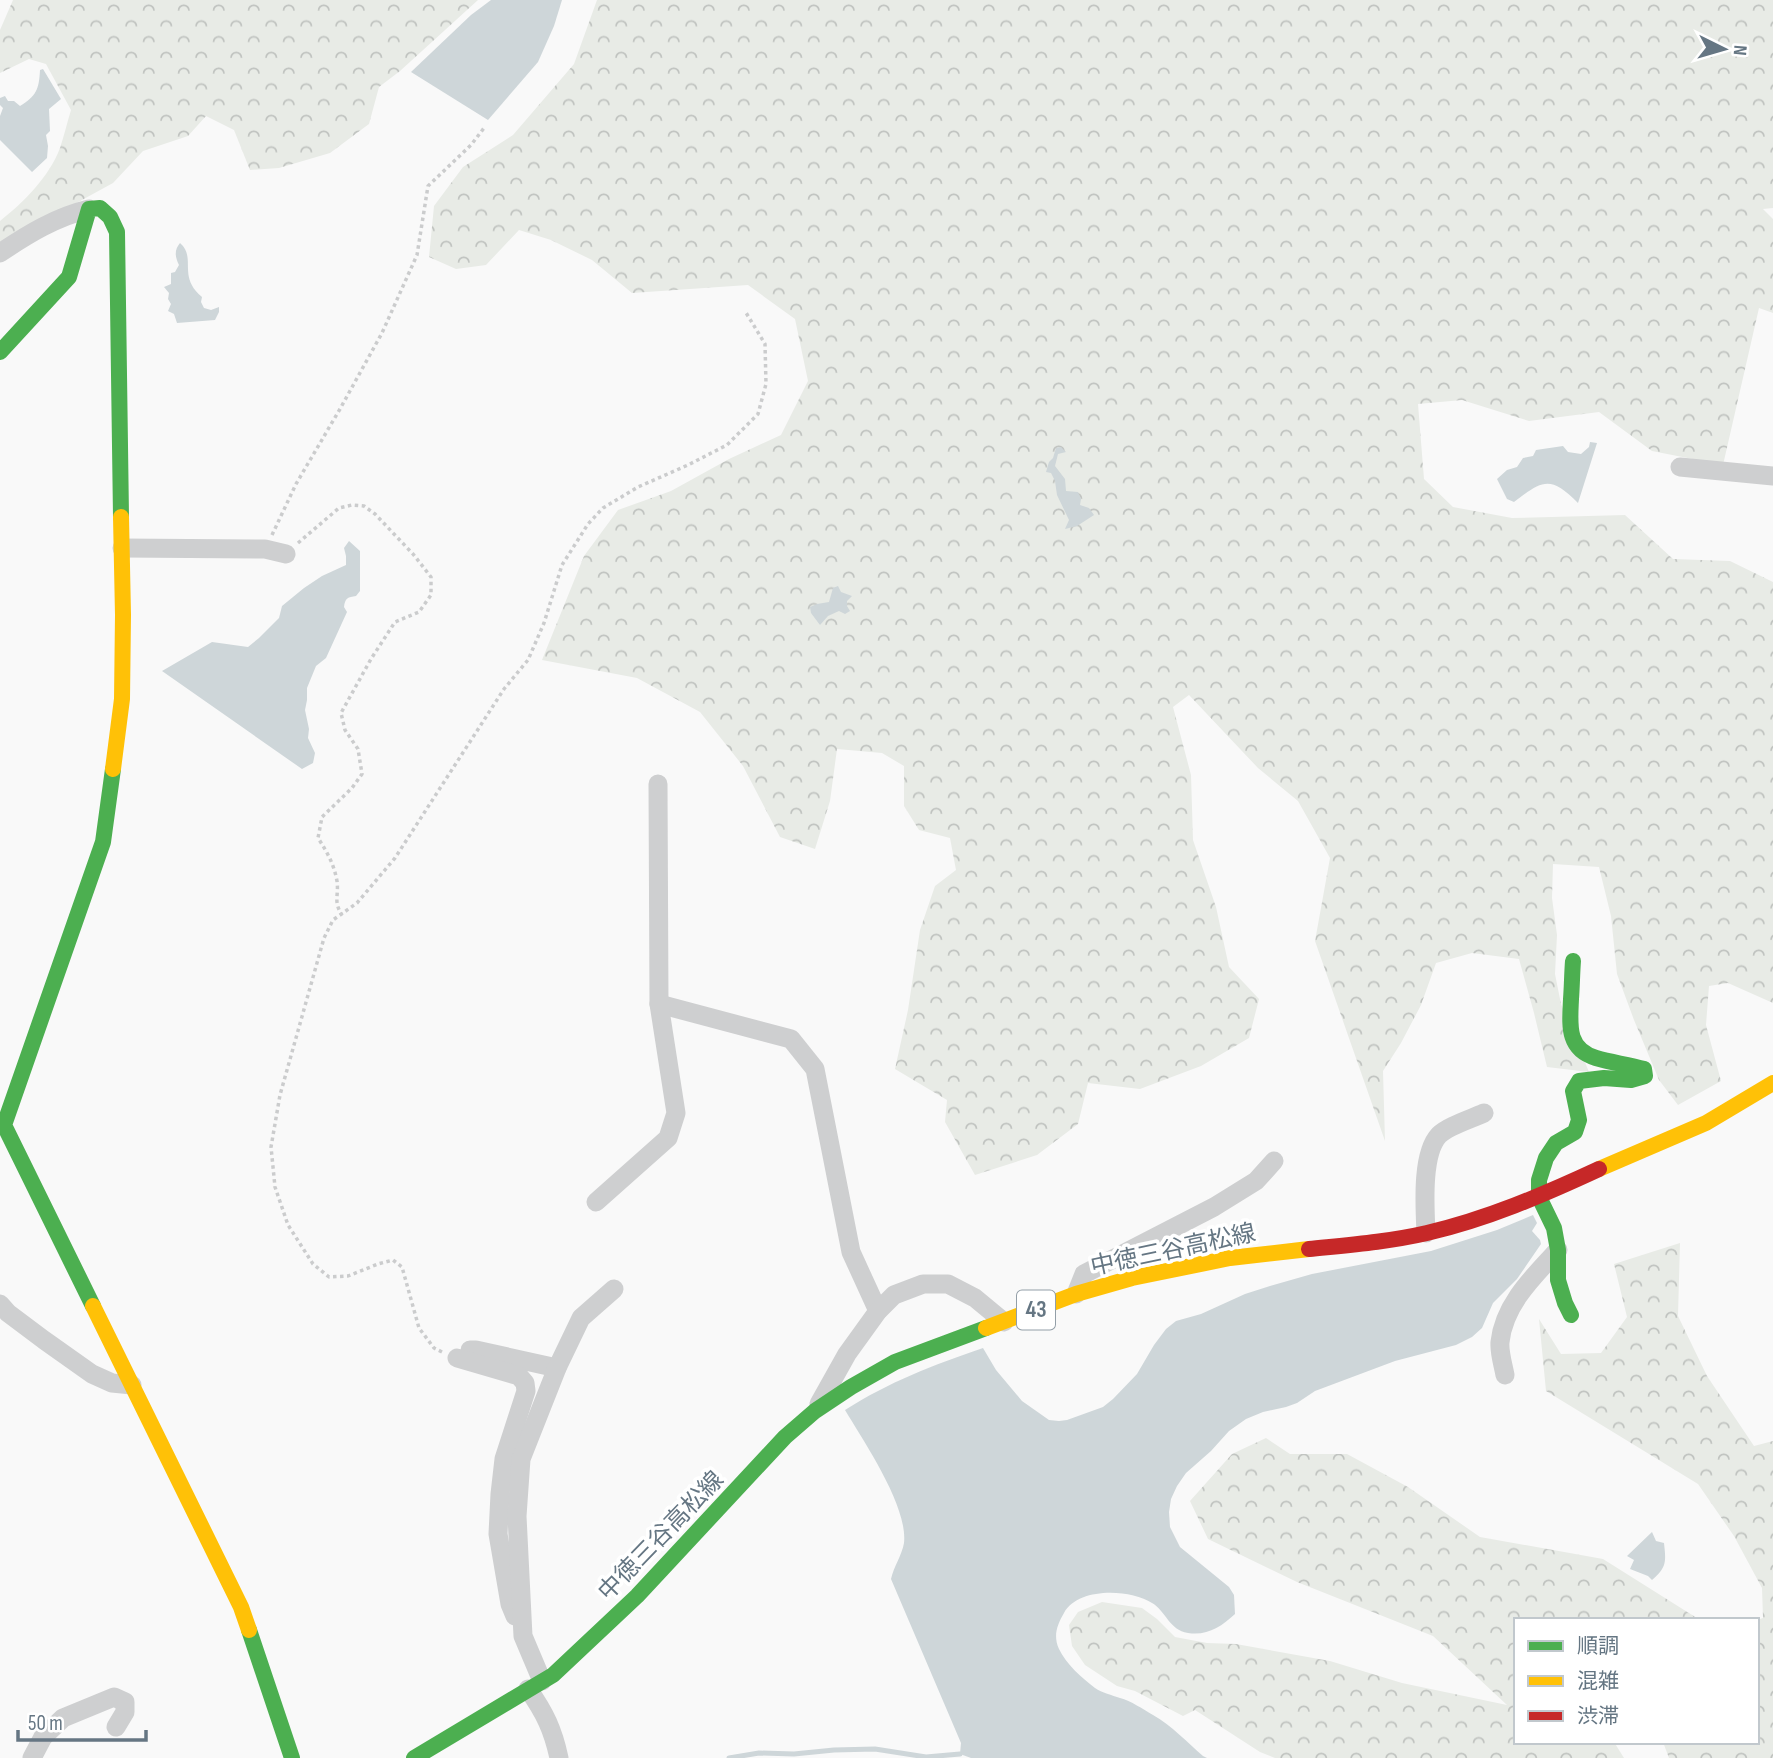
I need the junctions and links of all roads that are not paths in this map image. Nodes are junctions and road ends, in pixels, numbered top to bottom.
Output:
1 (89, 209) junction
2 (0, 253) edge
3 (0, 352) edge
4 (1680, 467) dead end
5 (1773, 476) edge
6 (122, 548) junction
7 (286, 554) road end
8 (658, 785) dead end
9 (1573, 961) dead end
10 (659, 1004) junction
11 (1773, 1083) edge
12 (1484, 1113) dead end
13 (1274, 1161) dead end
14 (1539, 1197) junction
15 (596, 1202) dead end
16 (1426, 1233) junction
17 (1558, 1250) junction
18 (614, 1289) dead end
19 (1076, 1294) junction
20 (0, 1304) edge
21 (878, 1311) junction
22 (1571, 1315) dead end
23 (1004, 1322) junction
24 (557, 1368) junction
25 (1505, 1374) dead end
26 (132, 1385) junction
27 (815, 1411) junction
28 (523, 1636) junction
29 (535, 1685) junction
30 (116, 1727) dead end
31 (32, 1758) edge
32 (292, 1758) edge
33 (414, 1758) edge
34 (559, 1758) edge

1 - 2 street
1 - 3 street
1 - 6 street
4 - 5 street
6 - 7 street
6 - 26 street
8 - 10 street
9 - 14 street
10 - 15 street
10 - 21 street
11 - 14 street, 中徳三谷高松線 / 43
12 - 16 street
13 - 19 street
14 - 16 street, 中徳三谷高松線 / 43
14 - 17 street
16 - 19 street, 中徳三谷高松線 / 43
17 - 22 street
17 - 25 street
18 - 24 street
19 - 23 street, 中徳三谷高松線 / 43
20 - 26 street
21 - 23 street
21 - 27 street
23 - 27 street, 中徳三谷高松線 / 43
24 - 28 street
24 - 28 street
26 - 32 street
27 - 29 street, 中徳三谷高松線 / 43
28 - 29 street
29 - 33 street, 中徳三谷高松線 / 43
29 - 34 street
30 - 31 street

